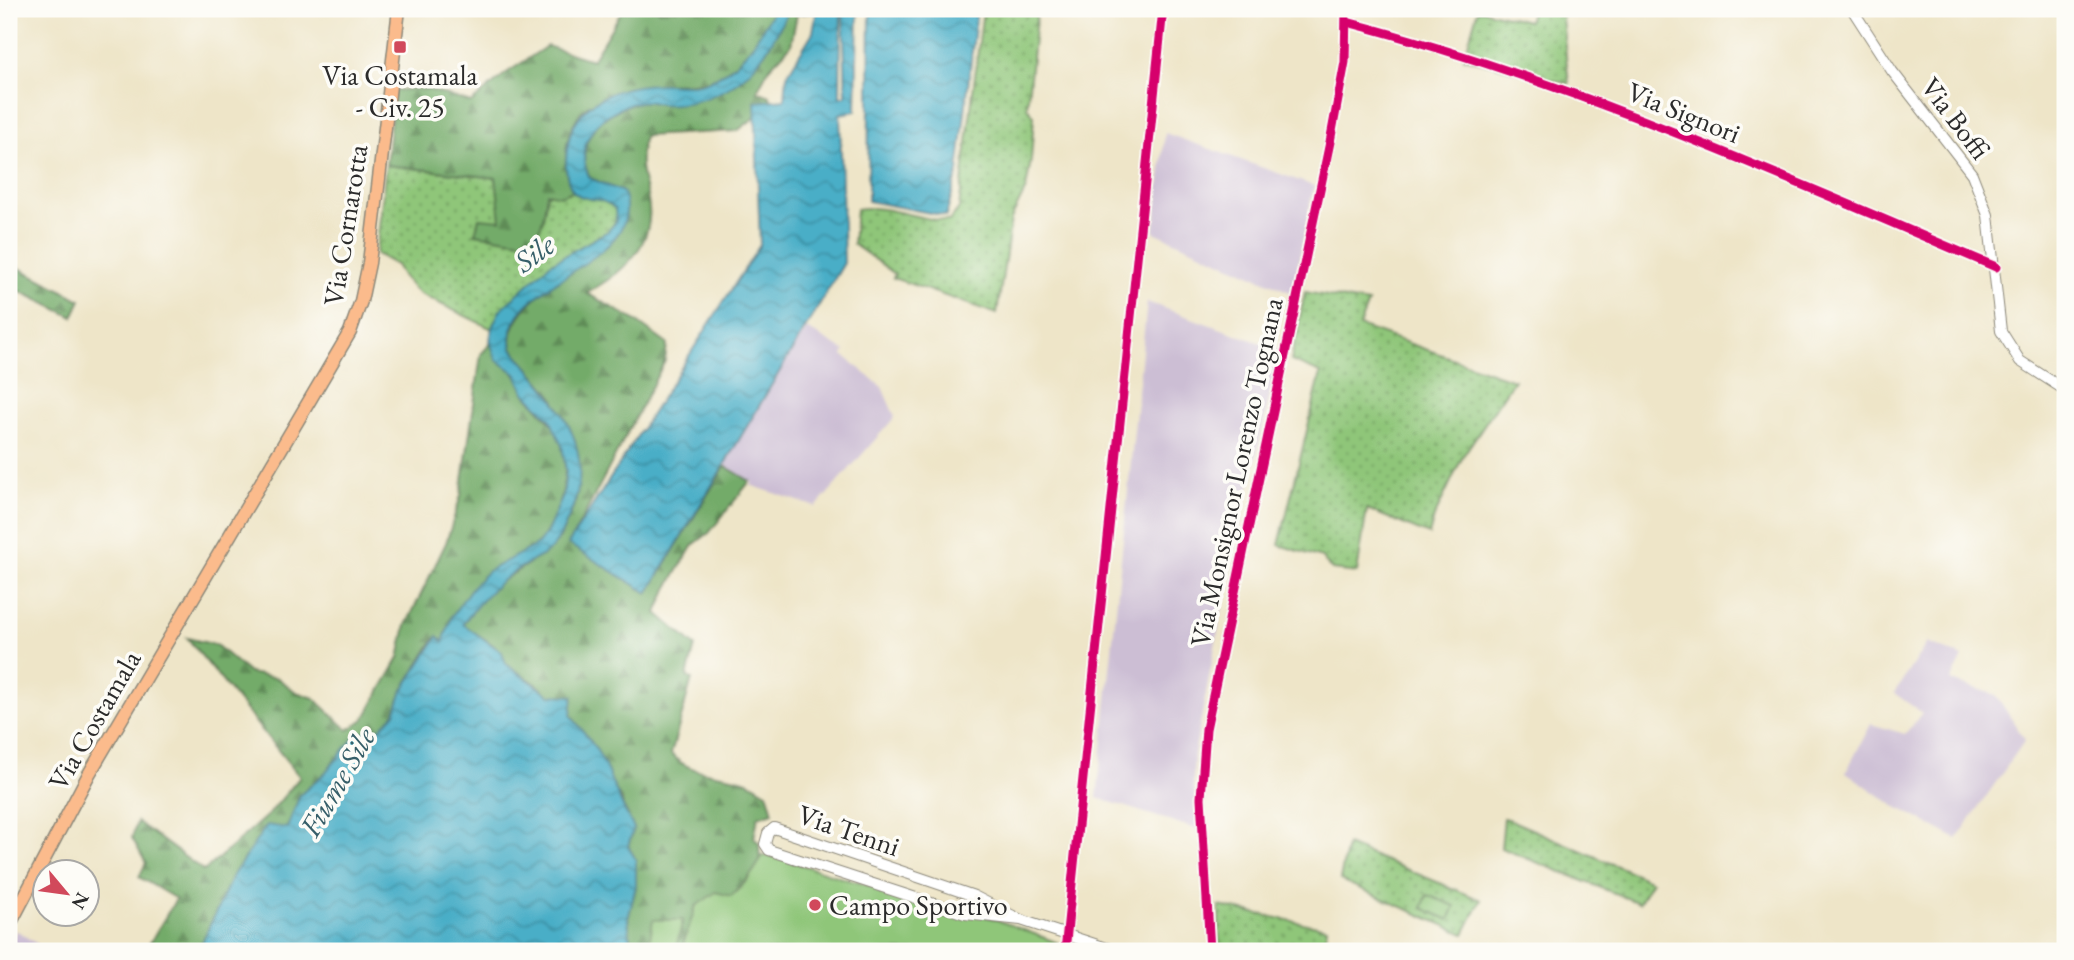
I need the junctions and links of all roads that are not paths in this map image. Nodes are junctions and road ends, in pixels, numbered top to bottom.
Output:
1 (399, 9) edge
2 (1346, 9) edge
3 (1852, 9) edge
4 (1347, 22) junction
5 (1996, 267) junction
6 (2065, 390) edge
7 (228, 541) joint
8 (986, 902) junction
9 (981, 916) junction
10 (1021, 920) junction
11 (9, 926) edge
12 (1210, 949) edge
13 (1116, 951) edge

1 - 7 main road, Via Cornarotta
2 - 4 street, Via Monsignor Lorenzo Tognana
3 - 5 street, Via Boffi
4 - 5 street, Via Signori
4 - 12 street, Via Monsignor Lorenzo Tognana
5 - 6 street
7 - 11 main road, Via Costamala
8 - 9 street
8 - 9 street, Via Tenni
8 - 10 street, Via Tenni
9 - 10 street, Via Tenni
10 - 13 street, Via Tenni

